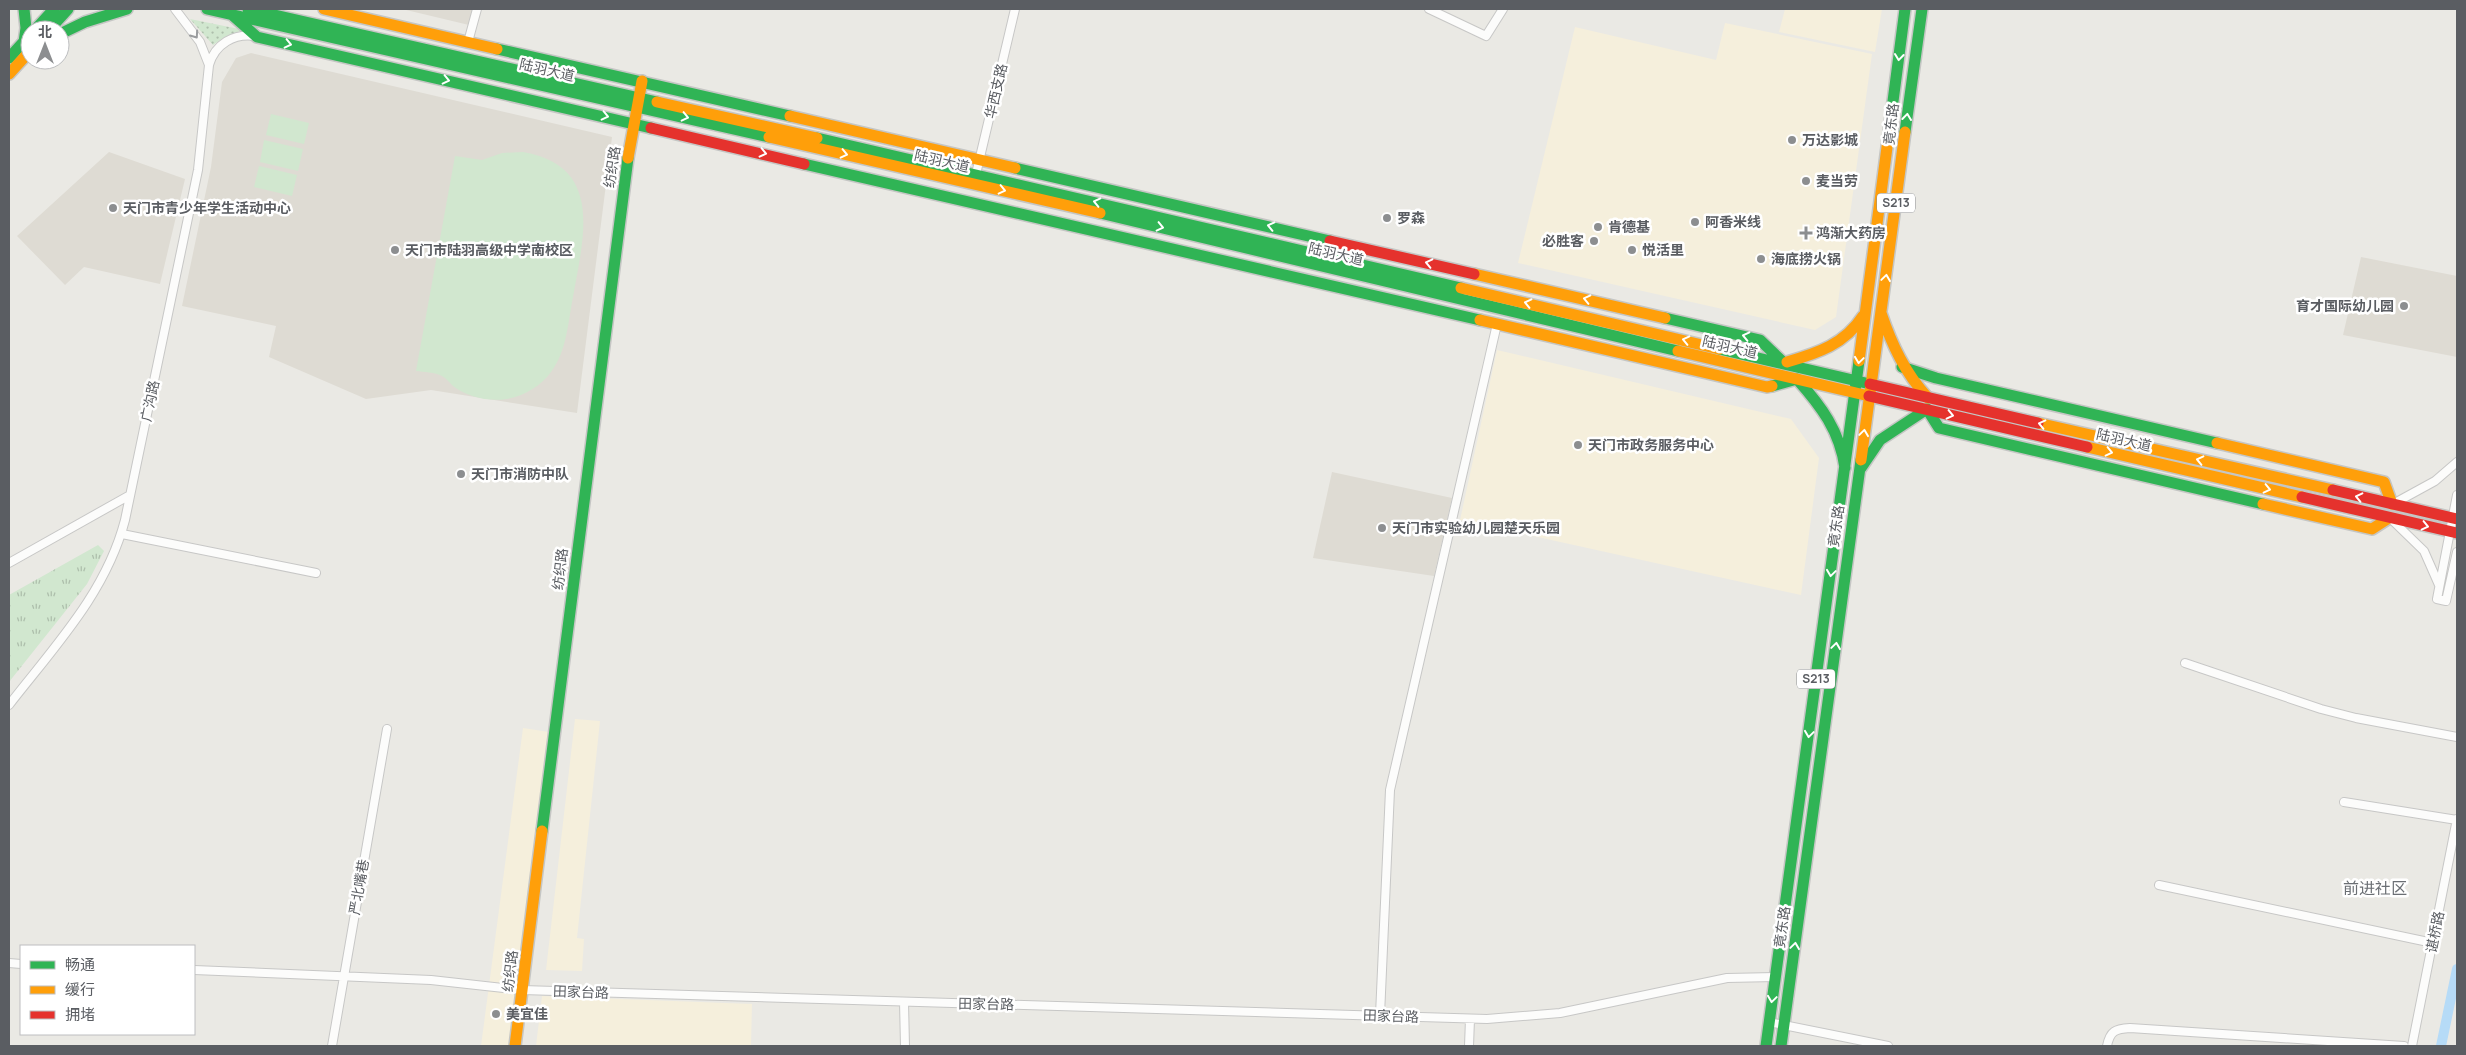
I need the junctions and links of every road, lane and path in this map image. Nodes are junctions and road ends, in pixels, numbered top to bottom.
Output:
1 (54, 9) edge
2 (68, 9) edge
3 (127, 9) edge
4 (175, 9) edge
5 (207, 9) edge
6 (248, 9) edge
7 (324, 9) edge
8 (477, 9) edge
9 (1015, 9) edge
10 (1429, 9) edge
11 (1503, 9) edge
12 (1905, 9) edge
13 (1922, 9) edge
14 (231, 14) junction
15 (44, 20) edge
16 (58, 20) edge
17 (70, 29) edge
18 (257, 37) junction
19 (468, 42) junction
20 (20, 49) edge
21 (20, 56) edge
22 (9, 58) edge
23 (209, 65) junction
24 (9, 74) edge
25 (642, 81) junction
26 (639, 102) junction
27 (635, 123) junction
28 (980, 158) junction
29 (976, 174) junction
30 (1866, 312) junction
31 (1881, 313) junction
32 (1497, 324) junction
33 (1784, 363) junction
34 (1902, 367) junction
35 (1797, 379) junction
36 (1855, 387) junction
37 (1870, 390) junction
38 (1927, 404) junction
39 (2457, 462) edge
40 (1845, 468) junction
41 (1859, 472) junction
42 (130, 495) junction
43 (2457, 495) edge
44 (2392, 504) junction
45 (2389, 518) junction
46 (2455, 519) edge
47 (2454, 533) edge
48 (122, 534) junction
49 (2457, 552) edge
50 (9, 563) edge
51 (316, 573) dead end
52 (2457, 576) edge
53 (2439, 587) junction
54 (2449, 588) junction
55 (2185, 663) dead end
56 (9, 705) edge
57 (387, 729) dead end
58 (2457, 737) edge
59 (2344, 802) dead end
60 (2457, 819) edge
61 (2159, 885) dead end
62 (2433, 943) junction
63 (195, 970) edge
64 (343, 976) junction
65 (1775, 977) junction
66 (522, 990) junction
67 (904, 1002) junction
68 (1380, 1015) junction
69 (1470, 1018) junction
70 (1769, 1022) junction
71 (1784, 1025) junction
72 (332, 1046) edge
73 (515, 1046) edge
74 (905, 1046) edge
75 (1469, 1046) edge
76 (1766, 1046) edge
77 (1781, 1046) edge
78 (1888, 1046) edge
79 (2107, 1046) edge
80 (2404, 1046) edge
81 (2412, 1046) edge

1 - 15 main road
2 - 16 main road
3 - 17 main road
4 -> 23 street
5 - 14 main road, 陆羽大道
6 - 26 main road, 陆羽大道
7 - 19 main road
8 - 19 street
9 - 28 street, 华西支路
10 - 11 street
12 -> 30 main road, 竟东路 / S213
31 -> 13 main road, 竟东路 / S213
14 - 18 main road
14 - 26 main road, 陆羽大道
18 - 23 street
18 -> 27 main road
19 - 25 main road
20 - 22 main road
21 - 24 main road
23 - 42 street, 广沟路
25 - 26 main road, 纺织路
25 - 28 main road
26 - 27 main road, 纺织路
26 - 29 main road, 陆羽大道
26 -> 35 main road, 陆羽大道
27 -> 32 main road
27 - 66 main road, 纺织路
28 - 29 street, 华西支路
33 -> 28 main road
33 -> 29 main road, 陆羽大道
30 - 33 main road
30 -> 36 main road, 竟东路 / S213
31 - 34 main road
31 - 37 main road, 竟东路 / S213
32 - 35 main road
32 - 68 street
33 - 36 main road, 陆羽大道
34 - 38 main road
34 - 44 main road
35 - 36 main road, 陆羽大道
35 - 40 main road
36 - 37 main road, 陆羽大道
36 - 40 main road, 竟东路 / S213
37 - 38 main road, 陆羽大道
41 -> 37 main road, 竟东路 / S213
38 - 41 main road
44 -> 38 main road, 陆羽大道
38 -> 45 main road, 陆羽大道
39 - 44 street
40 -> 65 main road, 竟东路 / S213
71 -> 41 main road, 竟东路 / S213
42 - 48 street, 广沟路
42 - 50 street
43 - 46 street
44 - 46 main road, 陆羽大道
45 -> 47 main road, 陆羽大道
45 - 53 street
46 - 47 street
47 - 53 street
48 - 51 street
48 - 56 street, 广沟路
49 - 54 street
52 - 54 street
53 - 54 street
55 - 58 street
57 - 64 street, 严北嘴巷
59 - 60 street
60 - 62 street, 谌桥路
61 - 62 street
62 - 81 street, 谌桥路
63 - 64 street, 田家台路
64 - 66 street, 田家台路
64 - 72 street, 严北嘴巷
65 - 69 street, 田家台路
65 -> 70 main road, 竟东路 / S213
66 - 67 street, 田家台路
66 - 73 main road, 纺织路
67 - 68 street, 田家台路
67 - 74 street
68 - 69 street, 田家台路
69 - 75 street
70 - 71 street
70 - 76 main road, 竟东路 / S213
71 - 77 main road, 竟东路 / S213
71 - 78 street
79 - 80 street

